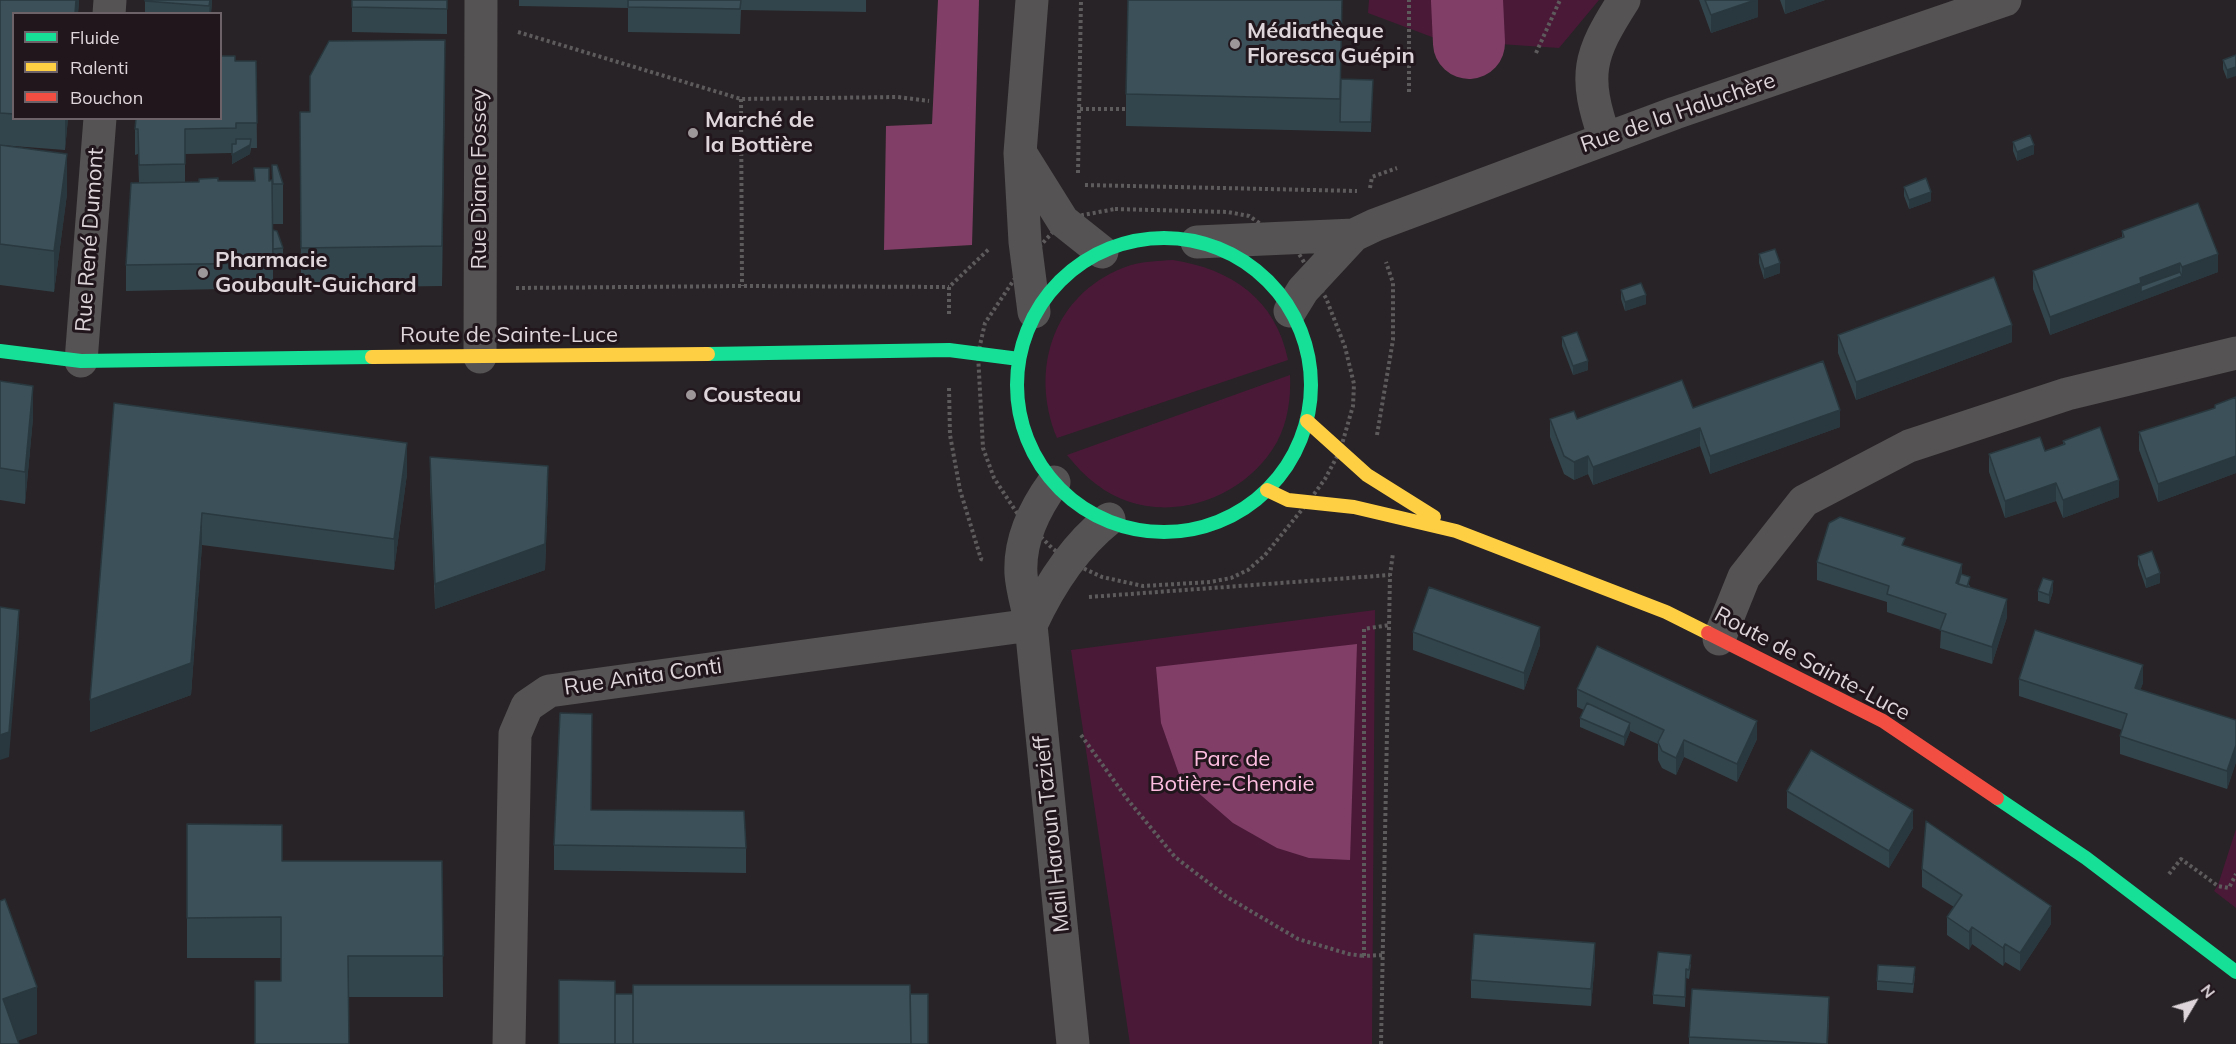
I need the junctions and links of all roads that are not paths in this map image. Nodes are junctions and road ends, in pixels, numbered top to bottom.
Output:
1 (480, 0) edge
2 (1032, 0) edge
3 (1624, 0) edge
4 (2005, 0) edge
5 (100, 120) edge
6 (1605, 139) junction
7 (1020, 153) junction
8 (1364, 230) junction
9 (1197, 242) junction
10 (1102, 252) junction
11 (1290, 311) junction
12 (1034, 312) junction
13 (0, 351) edge
14 (2236, 353) edge
15 (480, 357) junction
16 (1019, 359) junction
17 (81, 361) junction
18 (1307, 421) junction
19 (1054, 482) junction
20 (1267, 490) junction
21 (1109, 519) junction
22 (1456, 531) junction
23 (1031, 625) junction
24 (1719, 639) junction
25 (2236, 972) edge
26 (509, 1044) edge
27 (1073, 1044) edge

1 - 15 street, Rue Diane Fossey
2 - 7 street
3 - 6 street
4 - 6 street, Rue de la Haluchère
5 - 17 street, Rue René Dumont
6 - 8 street, Rue de la Haluchère
7 - 10 street
7 - 12 street
8 - 9 street, Rue de la Haluchère
8 - 11 street, Rue de la Haluchère
9 - 10 street
9 - 11 street
10 - 12 street
11 - 18 street
12 - 16 street
13 - 17 street, Route de Sainte-Luce
14 - 24 street
15 - 16 street, Route de Sainte-Luce
15 - 17 street, Route de Sainte-Luce
16 - 19 street
18 - 20 street
18 - 22 street, Route de Sainte-Luce
19 - 21 street
19 - 23 street, Mail Haroun Tazieff
20 - 21 street
20 - 22 street, Route de Sainte-Luce
21 - 23 street
22 - 24 street, Route de Sainte-Luce
23 - 26 street, Rue Anita Conti
23 - 27 street, Mail Haroun Tazieff
24 - 25 street, Route de Sainte-Luce

